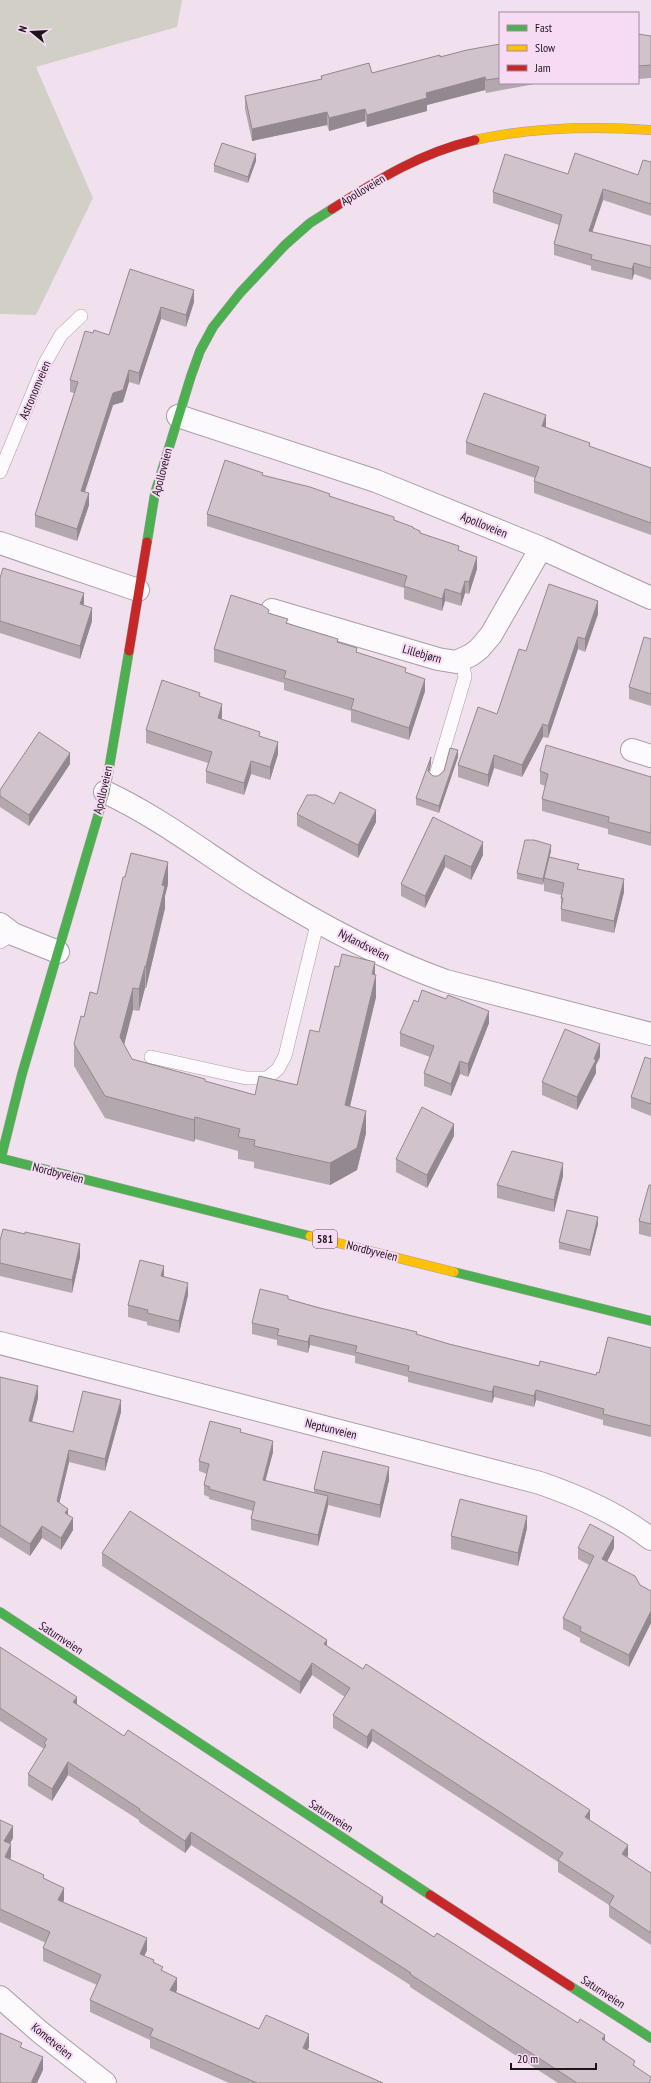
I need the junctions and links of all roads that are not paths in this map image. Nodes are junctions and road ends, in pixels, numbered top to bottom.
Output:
1 (651, 130) edge
2 (81, 316) dead end
3 (178, 416) junction
4 (0, 472) edge
5 (0, 543) edge
6 (541, 548) junction
7 (138, 590) junction
8 (651, 598) edge
9 (272, 610) dead end
10 (462, 659) junction
11 (436, 775) edge
12 (105, 792) junction
13 (318, 920) junction
14 (4, 933) edge
15 (58, 952) junction
16 (651, 1034) edge
17 (151, 1057) dead end
18 (0, 1158) edge
19 (651, 1321) edge
20 (0, 1344) edge
21 (651, 1539) edge
22 (0, 1612) edge
23 (0, 1997) edge
24 (651, 2038) edge
25 (105, 2083) edge

1 - 3 street, Apolloveien
2 - 4 lane, Astronomveien
3 - 6 street, Apolloveien
3 - 7 street, Apolloveien
5 - 7 street
6 - 8 street, Apolloveien
6 - 10 street, Lillebjørn
7 - 12 street, Apolloveien
9 - 10 street, Lillebjørn
10 - 11 lane
12 - 13 street, Nylandsveien
12 - 15 street, Apolloveien
13 - 16 street, Nylandsveien
13 - 17 lane
14 - 15 street
15 - 18 street, Apolloveien
18 - 19 street, Nordbyveien / 581
20 - 21 street, Neptunveien
22 - 24 street, Saturnveien
23 - 25 street, Kometveien

